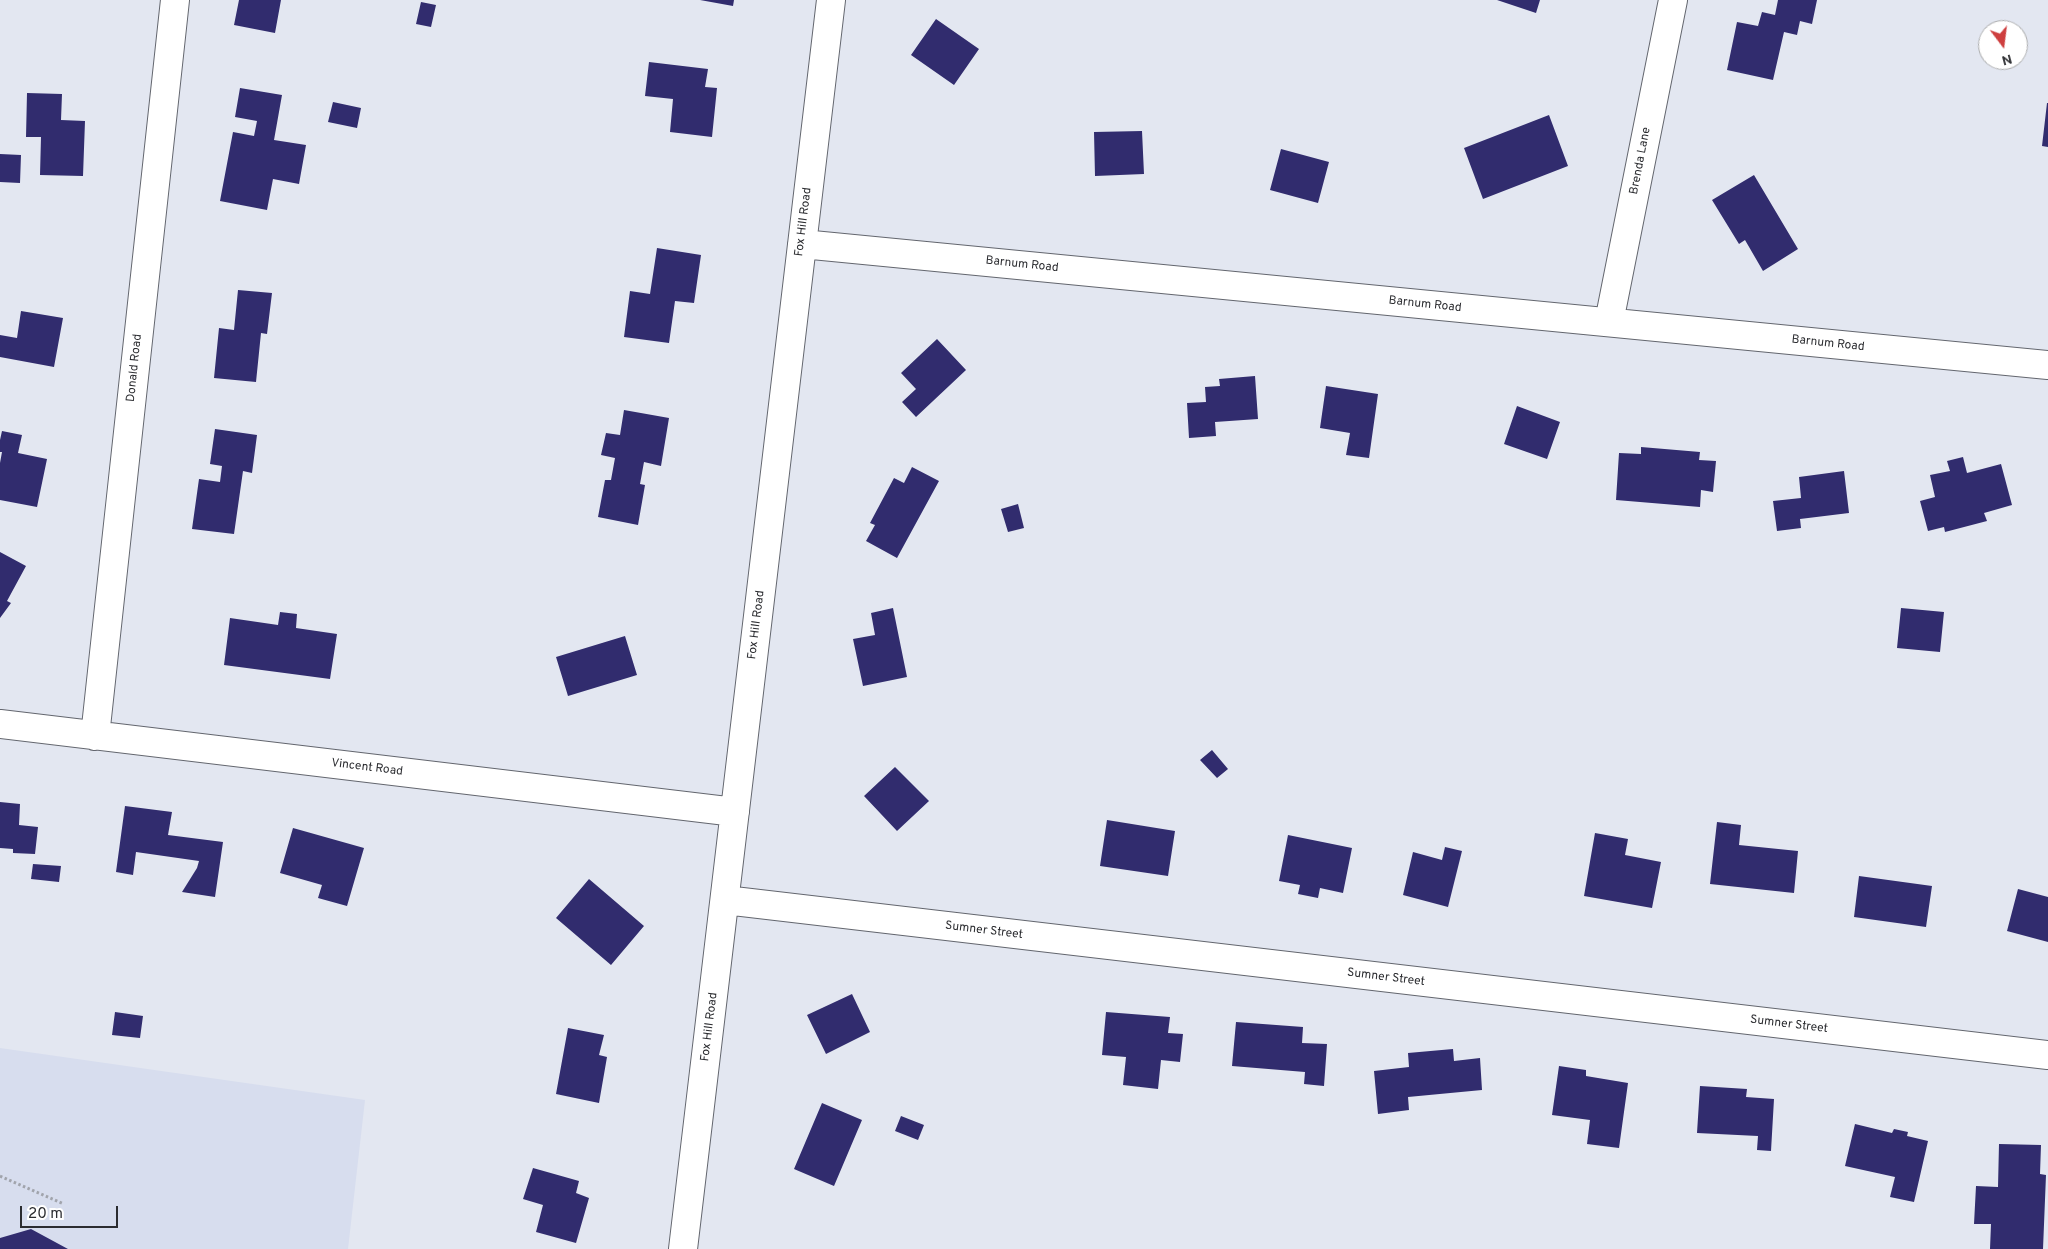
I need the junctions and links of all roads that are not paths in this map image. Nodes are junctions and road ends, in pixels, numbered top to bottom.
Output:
1 (175, 0) edge
2 (831, 0) edge
3 (1673, 0) edge
4 (802, 244) junction
5 (1609, 322) junction
6 (2048, 365) edge
7 (0, 724) edge
8 (95, 736) junction
9 (735, 812) junction
10 (725, 900) junction
11 (2048, 1055) edge
12 (683, 1249) edge

1 - 8 street, Donald Road
2 - 4 street, Fox Hill Road
3 - 5 street, Brenda Lane
4 - 5 street, Barnum Road
4 - 9 street, Fox Hill Road
5 - 6 street, Barnum Road
7 - 8 street, Vincent Road
8 - 9 street, Vincent Road
9 - 10 street, Fox Hill Road
10 - 11 street, Sumner Street
10 - 12 street, Fox Hill Road

